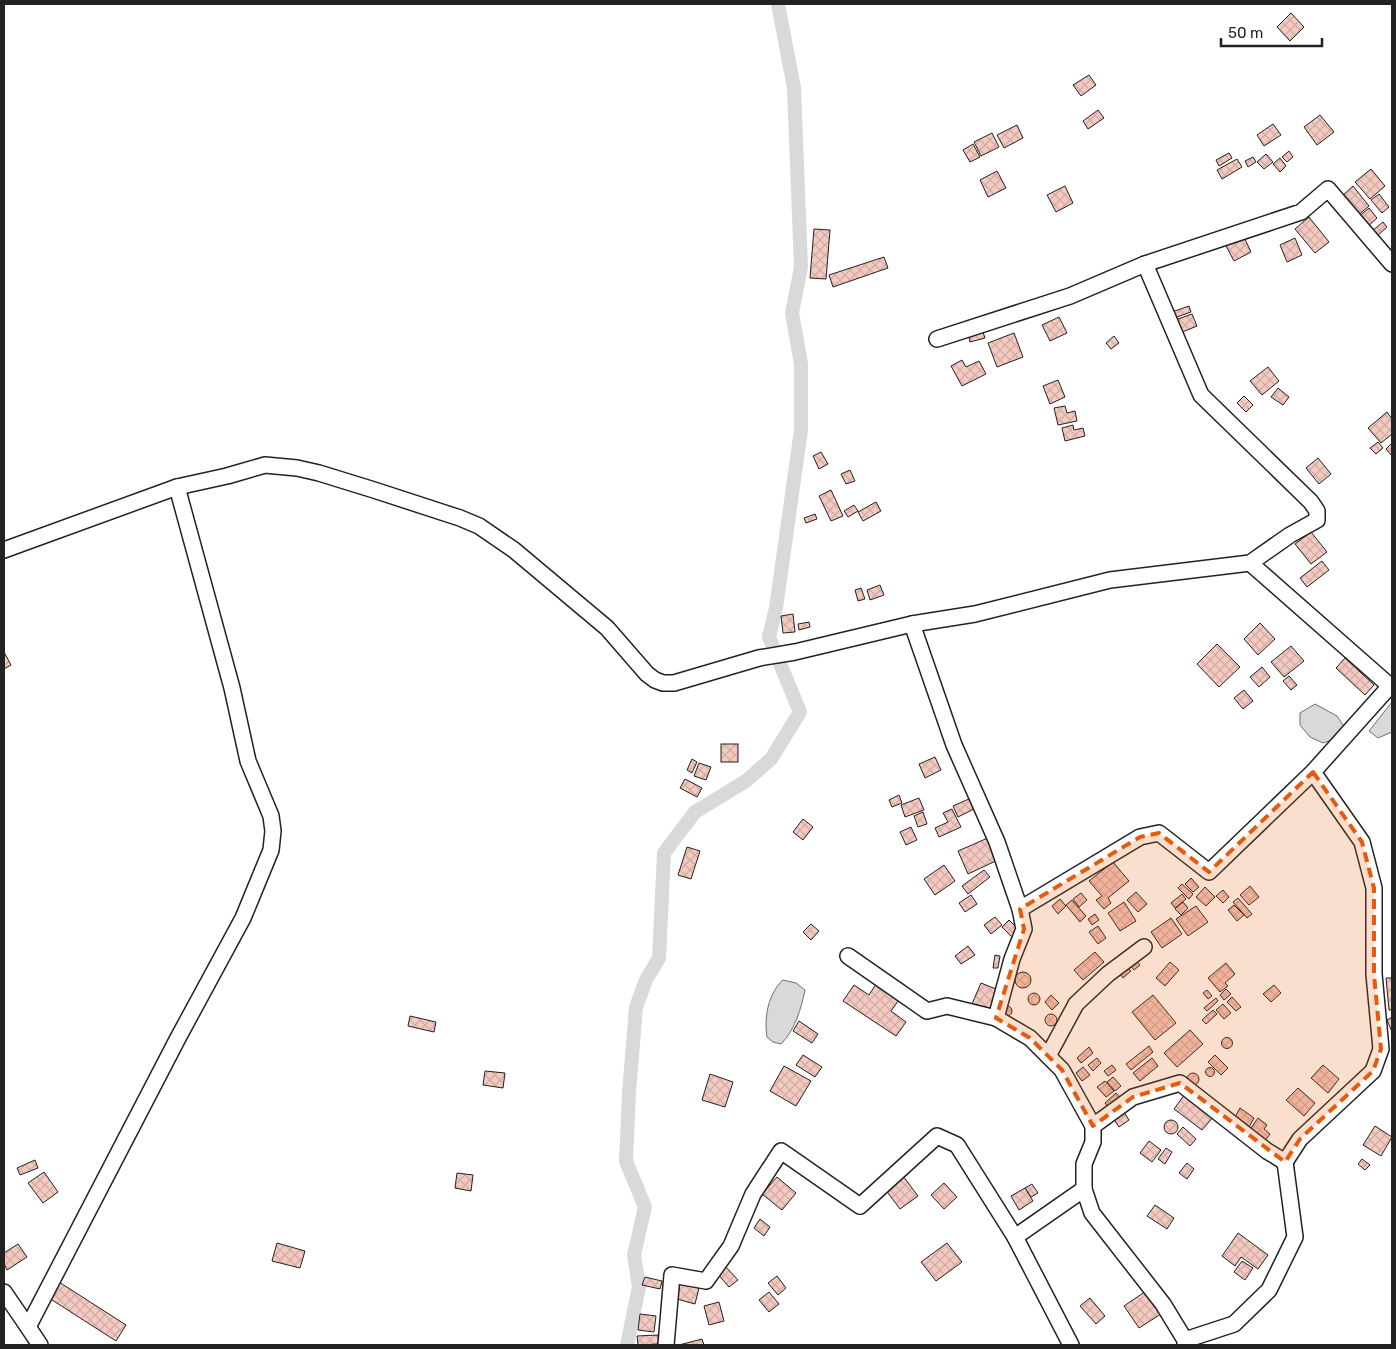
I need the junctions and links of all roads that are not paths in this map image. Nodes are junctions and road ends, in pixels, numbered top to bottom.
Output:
1 (1145, 264) junction
2 (1392, 264) edge
3 (937, 339) dead end
4 (177, 487) junction
5 (4, 550) edge
6 (1250, 563) junction
7 (912, 624) junction
8 (1391, 685) edge
9 (1313, 772) junction
10 (1020, 909) junction
11 (1144, 947) dead end
12 (848, 956) dead end
13 (996, 1018) junction
14 (1048, 1056) junction
15 (1093, 1126) junction
16 (1285, 1162) junction
17 (1084, 1189) junction
18 (1015, 1237) junction
19 (4, 1292) edge
20 (28, 1327) junction
21 (1185, 1343) edge
22 (40, 1345) edge
23 (666, 1345) edge
24 (1070, 1345) edge

1 - 2 street
1 - 3 street
1 - 6 street
4 - 5 street
4 - 7 street
4 - 20 street
6 - 7 street
6 - 8 street
7 - 10 street
8 - 9 street
9 - 10 street
9 - 16 street
10 - 13 street
11 - 14 street
12 - 13 street
13 - 14 street
14 - 15 street
15 - 16 street
15 - 17 street
16 - 21 street
17 - 18 street
17 - 21 street
18 - 23 street
18 - 24 street
19 - 20 street
20 - 22 street

